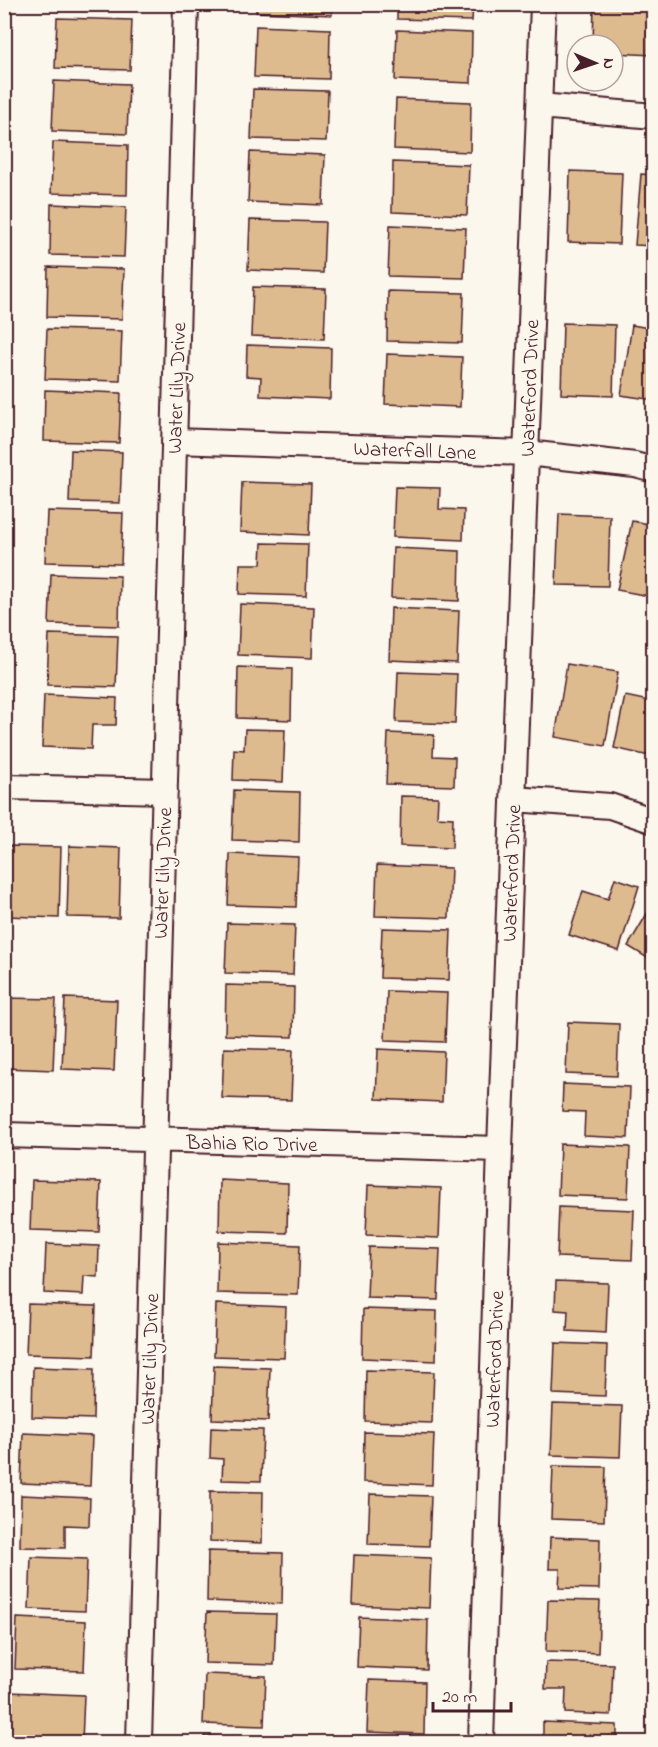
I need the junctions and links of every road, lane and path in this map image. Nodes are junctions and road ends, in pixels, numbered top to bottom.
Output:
1 (186, 4) edge
2 (543, 4) edge
3 (540, 106) junction
4 (654, 116) edge
5 (174, 441) junction
6 (527, 453) junction
7 (654, 470) edge
8 (4, 787) edge
9 (165, 791) junction
10 (514, 799) junction
11 (654, 821) edge
12 (4, 1135) edge
13 (155, 1140) junction
14 (500, 1149) junction
15 (139, 1743) edge
16 (482, 1743) edge

1 - 5 street, Water Lily Drive
2 - 3 street, Waterford Drive
3 - 4 street
3 - 6 street, Waterford Drive
5 - 6 street, Waterfall Lane
5 - 9 street, Water Lily Drive
6 - 7 street, Waterfall Lane
6 - 10 street, Waterford Drive
8 - 9 street
9 - 13 street, Water Lily Drive
10 - 11 street
10 - 14 street, Waterford Drive
12 - 13 street, Bahia Rio Drive
13 - 14 street, Bahia Rio Drive
13 - 15 street, Water Lily Drive
14 - 16 street, Waterford Drive

